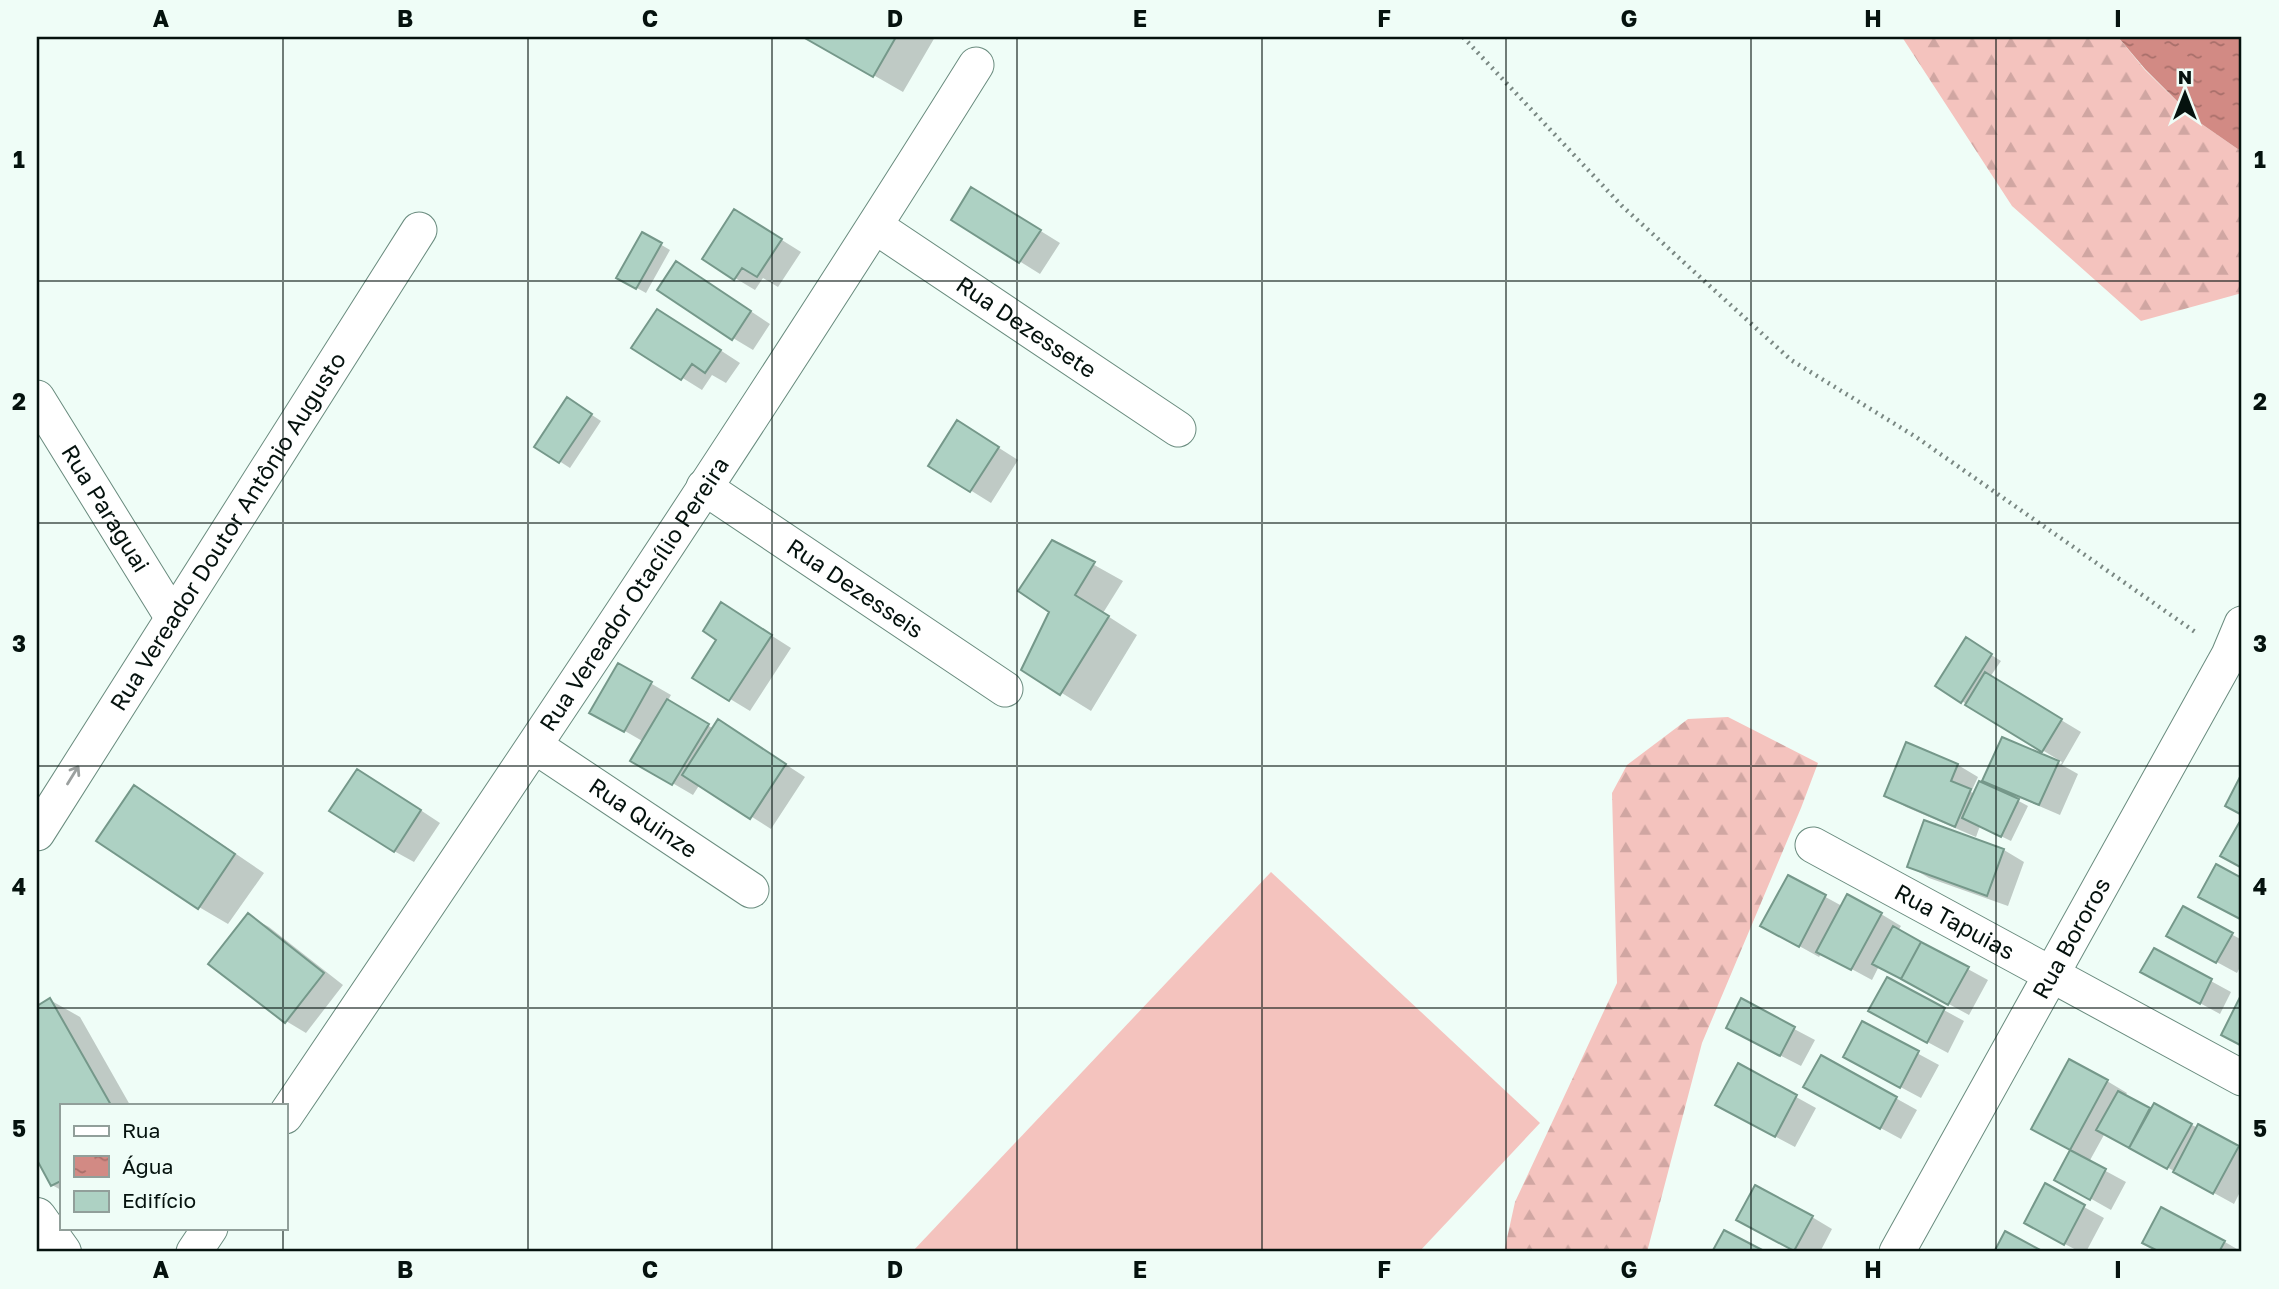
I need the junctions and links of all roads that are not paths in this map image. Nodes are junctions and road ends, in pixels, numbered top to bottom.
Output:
1 (976, 65) dead end
2 (875, 226) junction
3 (419, 230) dead end
4 (37, 398) edge
5 (1178, 429) dead end
6 (704, 487) junction
7 (173, 618) junction
8 (2242, 624) edge
9 (2235, 659) edge
10 (1005, 689) dead end
11 (534, 746) junction
12 (37, 833) edge
13 (1813, 845) dead end
14 (751, 891) dead end
15 (2052, 973) junction
16 (2242, 1078) edge
17 (287, 1113) edge
18 (37, 1217) edge
19 (209, 1230) edge
20 (62, 1252) edge
21 (194, 1252) edge
22 (1897, 1252) edge

1 - 2 street, Rua Vereador Otacílio Pereira
2 - 5 street, Rua Dezessete
2 - 6 street, Rua Vereador Otacílio Pereira
3 - 7 street, Rua Vereador Doutor Antônio Augusto
4 - 7 street, Rua Paraguai
6 - 10 street, Rua Dezesseis
6 - 11 street, Rua Vereador Otacílio Pereira
12 -> 7 street, Rua Vereador Doutor Antônio Augusto
8 - 9 street, Rua Bororos
9 - 15 street, Rua Bororos
11 - 14 street, Rua Quinze
11 - 17 street, Rua Vereador Otacílio Pereira
13 - 15 street, Rua Tapuias
15 - 16 street, Rua Tapuias
15 - 22 street, Rua Bororos
18 - 20 street
19 - 21 street

